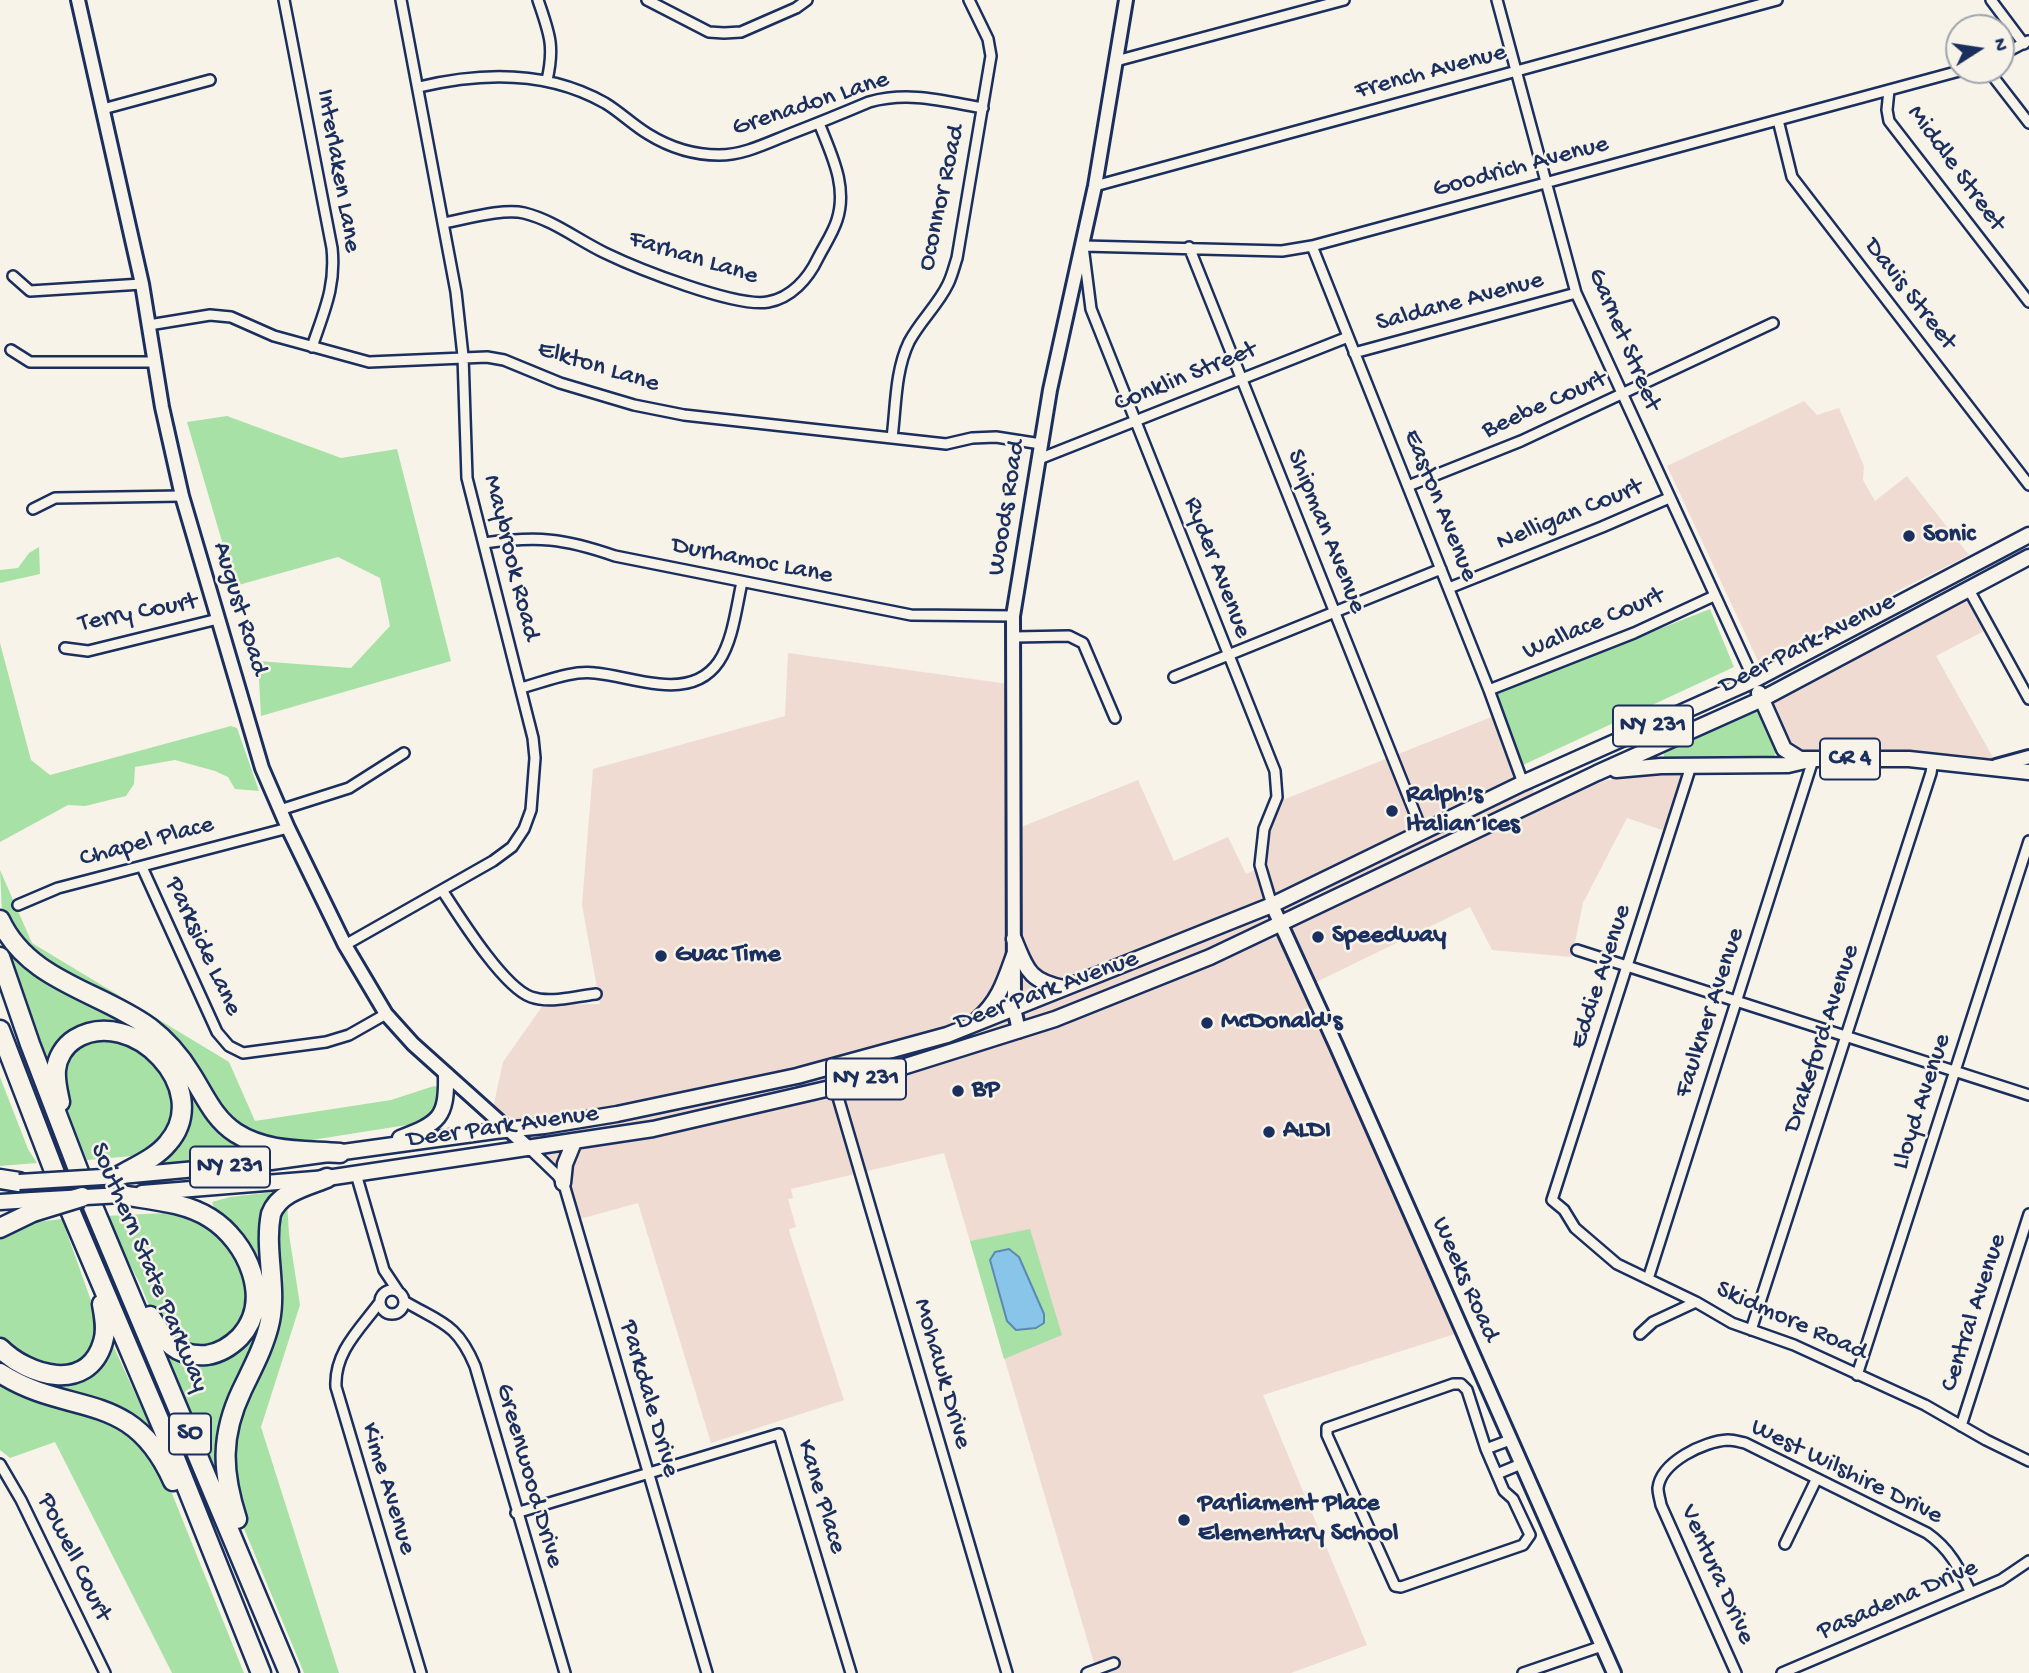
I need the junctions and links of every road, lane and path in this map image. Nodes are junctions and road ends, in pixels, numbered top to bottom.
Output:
1 (78, 0) edge
2 (284, 0) edge
3 (401, 0) edge
4 (538, 0) edge
5 (646, 0) edge
6 (807, 0) edge
7 (969, 0) edge
8 (1126, 0) edge
9 (1344, 0) edge
10 (1497, 0) edge
11 (1777, 0) edge
12 (1990, 0) edge
13 (2026, 42) edge
14 (1116, 61) junction
15 (1517, 72) junction
16 (1945, 75) edge
17 (210, 80) dead end
18 (547, 80) junction
19 (1999, 84) edge
20 (419, 87) junction
21 (1888, 90) junction
22 (983, 108) junction
23 (103, 109) junction
24 (1778, 120) junction
25 (819, 122) junction
26 (2029, 123) edge
27 (1547, 182) junction
28 (1096, 186) junction
29 (444, 223) junction
30 (1083, 246) junction
31 (1312, 246) junction
32 (1189, 247) junction
33 (13, 276) dead end
34 (142, 284) junction
35 (1576, 293) junction
36 (2029, 302) edge
37 (1773, 323) dead end
38 (149, 325) junction
39 (1348, 337) junction
40 (312, 347) junction
41 (11, 351) dead end
42 (1354, 353) junction
43 (463, 356) junction
44 (155, 362) junction
45 (1241, 378) junction
46 (1622, 395) junction
47 (1136, 421) junction
48 (892, 438) junction
49 (1041, 444) junction
50 (1039, 459) junction
51 (2029, 485) edge
52 (1408, 486) junction
53 (181, 496) junction
54 (1669, 498) junction
55 (33, 509) dead end
56 (2029, 535) edge
57 (484, 543) junction
58 (2029, 557) edge
59 (1441, 569) junction
60 (742, 582) junction
61 (1449, 588) junction
62 (1969, 590) junction
63 (1714, 596) junction
64 (1334, 612) junction
65 (1013, 616) junction
66 (218, 619) junction
67 (1014, 638) junction
68 (65, 648) dead end
69 (1227, 655) junction
70 (1174, 677) dead end
71 (1754, 680) junction
72 (521, 688) junction
73 (1489, 691) junction
74 (1762, 699) junction
75 (2029, 699) edge
76 (1115, 718) dead end
77 (404, 753) dead end
78 (2029, 757) edge
79 (1813, 760) junction
80 (1933, 761) junction
81 (1691, 766) junction
82 (1991, 767) junction
83 (1597, 772) junction
84 (2029, 772) edge
85 (1523, 783) junction
86 (280, 810) junction
87 (288, 828) junction
88 (1422, 831) junction
89 (2029, 841) edge
90 (142, 867) junction
91 (442, 890) junction
92 (18, 905) dead end
93 (1272, 905) junction
94 (0, 920) edge
95 (1280, 925) junction
96 (1014, 939) junction
97 (345, 945) junction
98 (1577, 950) dead end
99 (1014, 955) junction
100 (0, 957) edge
101 (1628, 967) junction
102 (1065, 988) junction
103 (596, 994) dead end
104 (1737, 1002) junction
105 (1014, 1008) junction
106 (386, 1014) junction
107 (970, 1026) junction
108 (0, 1030) edge
109 (1019, 1031) junction
110 (1847, 1036) junction
111 (0, 1066) edge
112 (1955, 1072) junction
113 (446, 1074) junction
114 (835, 1087) junction
115 (2029, 1095) edge
116 (509, 1129) junction
117 (37, 1131) junction
118 (574, 1142) junction
119 (377, 1147) junction
120 (69, 1148) junction
121 (530, 1149) junction
122 (340, 1153) junction
123 (356, 1174) junction
124 (119, 1176) junction
125 (327, 1178) junction
126 (0, 1181) edge
127 (19, 1182) joint
128 (563, 1183) junction
129 (122, 1195) junction
130 (82, 1197) joint
131 (1552, 1200) joint
132 (0, 1202) edge
133 (32, 1206) junction
134 (2029, 1214) edge
135 (0, 1228) edge
136 (384, 1270) junction
137 (1648, 1279) junction
138 (99, 1281) junction
139 (125, 1283) junction
140 (398, 1291) junction
141 (381, 1298) junction
142 (404, 1301) junction
143 (1696, 1302) junction
144 (398, 1312) junction
145 (423, 1312) junction
146 (386, 1313) junction
147 (365, 1323) junction
148 (1751, 1330) junction
149 (1640, 1334) dead end
150 (0, 1348) edge
151 (0, 1373) edge
152 (1857, 1375) junction
153 (1961, 1426) junction
154 (1510, 1440) junction
155 (1486, 1449) junction
156 (1677, 1459) joint
157 (2029, 1461) edge
158 (0, 1464) edge
159 (1521, 1464) junction
160 (648, 1473) junction
161 (1497, 1474) junction
162 (1816, 1479) junction
163 (516, 1513) junction
164 (1785, 1544) dead end
165 (210, 1545) junction
166 (2029, 1562) edge
167 (254, 1586) junction
168 (1971, 1593) junction
169 (1602, 1646) junction
170 (1114, 1663) dead end
171 (105, 1673) edge
172 (261, 1673) edge
173 (289, 1673) edge
174 (421, 1673) edge
175 (565, 1673) edge
176 (707, 1673) edge
177 (851, 1673) edge
178 (1007, 1673) edge
179 (1087, 1673) edge
180 (1523, 1673) edge
181 (1614, 1673) edge
182 (1736, 1673) edge
183 (1782, 1673) edge

1 - 23 street, August Road
2 - 40 street, Interlaken Lane
3 - 20 street, Maybrook Road
4 - 18 street
5 - 6 street
7 - 22 street, Oconnor Road
8 - 14 street, Woods Road
9 - 14 street
10 - 15 street, Garnet Street
11 - 15 street, French Avenue
12 - 13 street
14 - 28 street, Woods Road
15 - 27 street, Garnet Street
15 - 28 street, French Avenue
16 - 21 street, Goodrich Avenue
17 - 23 street
18 - 20 street, Grenadon Lane
18 - 25 street, Grenadon Lane
19 - 26 street
20 - 29 street, Maybrook Road
21 - 24 street, Goodrich Avenue
21 - 36 street, Middle Street
22 - 25 street, Grenadon Lane
22 - 48 street, Oconnor Road
23 - 34 street, August Road
24 - 27 street, Goodrich Avenue
24 - 51 street, Davis Street
25 - 29 street, Farhan Lane
27 - 31 street, Goodrich Avenue
27 - 35 street, Garnet Street
28 - 30 street, Woods Road
29 - 43 street, Maybrook Road
30 - 32 street, Goodrich Avenue
30 - 47 street, Ryder Avenue
30 - 49 street, Woods Road
31 - 32 street, Goodrich Avenue
31 - 39 street, Easton Avenue
32 - 45 street, Shipman Avenue
33 - 34 street
34 - 38 street, August Road
35 - 42 street, Saldane Avenue
35 - 46 street, Garnet Street
37 - 46 street, Beebe Court
38 - 40 street, Elkton Lane
38 - 44 street, August Road
39 - 42 street, Easton Avenue
39 - 45 street, Conklin Street
40 - 43 street, Elkton Lane
41 - 44 street
42 - 52 street, Easton Avenue
43 - 48 street, Elkton Lane
43 - 57 street, Maybrook Road
44 - 53 street, August Road
45 - 47 street, Conklin Street
45 - 64 street, Shipman Avenue
46 - 52 street, Beebe Court
46 - 54 street, Garnet Street
47 - 50 street, Conklin Street
47 - 69 street, Ryder Avenue
48 - 49 street, Elkton Lane
49 - 50 street, Woods Road
50 - 65 street, Woods Road
52 - 59 street, Easton Avenue
53 - 55 street
53 - 66 street, August Road
54 - 61 street, Nelligan Court
54 - 63 street, Garnet Street
56 - 71 main road, Deer Park Avenue / NY 231
57 - 60 street, Durhamoc Lane
57 - 72 street, Maybrook Road
58 - 62 main road, Deer Park Avenue / NY 231
59 - 61 street, Easton Avenue
59 - 64 street
60 - 65 street, Durhamoc Lane
60 - 72 street
61 - 73 street, Easton Avenue
62 - 74 main road, Deer Park Avenue / NY 231
62 - 75 street
63 - 71 street, Garnet Street
63 - 73 street, Wallace Court
64 - 69 street
64 - 88 street, Shipman Avenue
65 - 67 street, Woods Road
66 - 68 street, Terry Court
66 - 86 street, August Road
67 - 76 street
67 - 96 street, Woods Road
69 - 70 street
69 - 93 street, Ryder Avenue
71 - 74 main road, CR 4
71 - 85 main road, Deer Park Avenue / NY 231
72 - 91 street, Maybrook Road
73 - 85 street, Easton Avenue
74 - 79 main road, CR 4
74 - 83 main road, Deer Park Avenue / NY 231
77 - 86 street
78 - 82 street
79 - 80 main road, CR 4
79 - 81 main road
79 - 104 street, Faulkner Avenue
80 - 82 main road, CR 4
80 - 110 street, Drakeford Avenue
81 - 83 main road
81 - 101 street, Eddie Avenue
82 - 84 main road, CR 4
83 - 95 main road, Deer Park Avenue / NY 231
85 - 88 main road, Deer Park Avenue / NY 231
86 - 87 street, August Road
87 - 90 street, Chapel Place
87 - 97 street, August Road
88 - 93 main road, Deer Park Avenue / NY 231
89 - 112 street, Lloyd Avenue
90 - 92 street, Chapel Place
90 - 106 street, Parkside Lane
91 - 97 street, Maybrook Road
91 - 103 street
93 - 95 street, Weeks Road
93 - 102 main road, Deer Park Avenue / NY 231
94 - 122 highway
95 - 109 main road, Deer Park Avenue / NY 231
95 - 154 street, Weeks Road
96 - 99 street, Woods Road
96 - 102 main road
97 - 106 street, August Road
98 - 101 street
99 - 105 street, Woods Road
99 - 107 main road
100 - 120 highway, Southern State Parkway / SO
101 - 104 street
101 - 131 street, Eddie Avenue
102 - 105 main road, Deer Park Avenue / NY 231
104 - 110 street
104 - 137 street, Faulkner Avenue
105 - 107 main road, Deer Park Avenue / NY 231
105 - 109 street, Woods Road
106 - 113 street, August Road
107 - 116 main road, Deer Park Avenue / NY 231
108 - 117 highway, Southern State Parkway / SO
109 - 114 main road, Deer Park Avenue / NY 231
110 - 112 street
110 - 148 street, Drakeford Avenue
111 - 117 highway
112 - 115 street
112 - 152 street, Lloyd Avenue
113 - 116 street, August Road
113 - 119 main road
114 - 118 main road, Deer Park Avenue / NY 231
114 - 178 street, Mohawk Drive
116 - 119 main road, Deer Park Avenue / NY 231
116 - 121 street, August Road
117 - 138 highway, Southern State Parkway / SO
118 - 121 main road, Deer Park Avenue / NY 231
118 - 128 main road
119 - 122 main road, Deer Park Avenue / NY 231
120 - 124 highway
120 - 139 highway, Southern State Parkway / SO
121 - 123 main road, Deer Park Avenue / NY 231
121 - 128 street, Parkdale Drive
122 - 124 main road, Deer Park Avenue / NY 231
123 - 125 main road, Deer Park Avenue / NY 231
123 - 136 street
124 - 127 main road, Deer Park Avenue / NY 231, bridge
125 - 129 main road, Deer Park Avenue / NY 231
125 - 167 highway
126 - 127 highway
128 - 160 street, Parkdale Drive
129 - 130 main road, Deer Park Avenue / NY 231, bridge
129 - 139 highway
130 - 133 highway, bridge
131 - 137 street, Skidmore Road
132 - 133 main road
133 - 135 highway
134 - 153 street, Central Avenue
136 - 140 street
136 - 141 street
137 - 143 street, Skidmore Road
138 - 150 highway
138 - 165 highway, Southern State Parkway / SO
139 - 167 highway, Southern State Parkway / SO
140 - 141 street
140 - 142 street
141 - 146 street
141 - 147 street, Kime Avenue
142 - 144 street
142 - 145 street, Greenwood Drive
143 - 148 street, Skidmore Road
143 - 149 street
144 - 145 street, Greenwood Drive
144 - 146 street
145 - 163 street, Greenwood Drive
146 - 147 street, Kime Avenue
147 - 174 street, Kime Avenue
148 - 152 street, Skidmore Road
151 - 165 highway
152 - 153 street, Skidmore Road
153 - 157 street, Skidmore Road
154 - 155 street
154 - 159 street, Weeks Road
155 - 161 street
155 - 161 street
156 - 162 street, West Wilshire Drive
156 - 182 street, Ventura Drive
158 - 171 street, Powell Court
159 - 161 street
159 - 169 street, Weeks Road
160 - 163 street, Kane Place
160 - 176 street, Parkdale Drive
160 - 177 street, Kane Place
162 - 164 street
162 - 168 street, West Wilshire Drive
163 - 175 street, Greenwood Drive
165 - 172 highway, Southern State Parkway / SO
166 - 168 street, Pasadena Drive
167 - 173 highway, Southern State Parkway / SO
168 - 183 street, Pasadena Drive
169 - 180 street
169 - 181 street, Weeks Road
170 - 179 street

